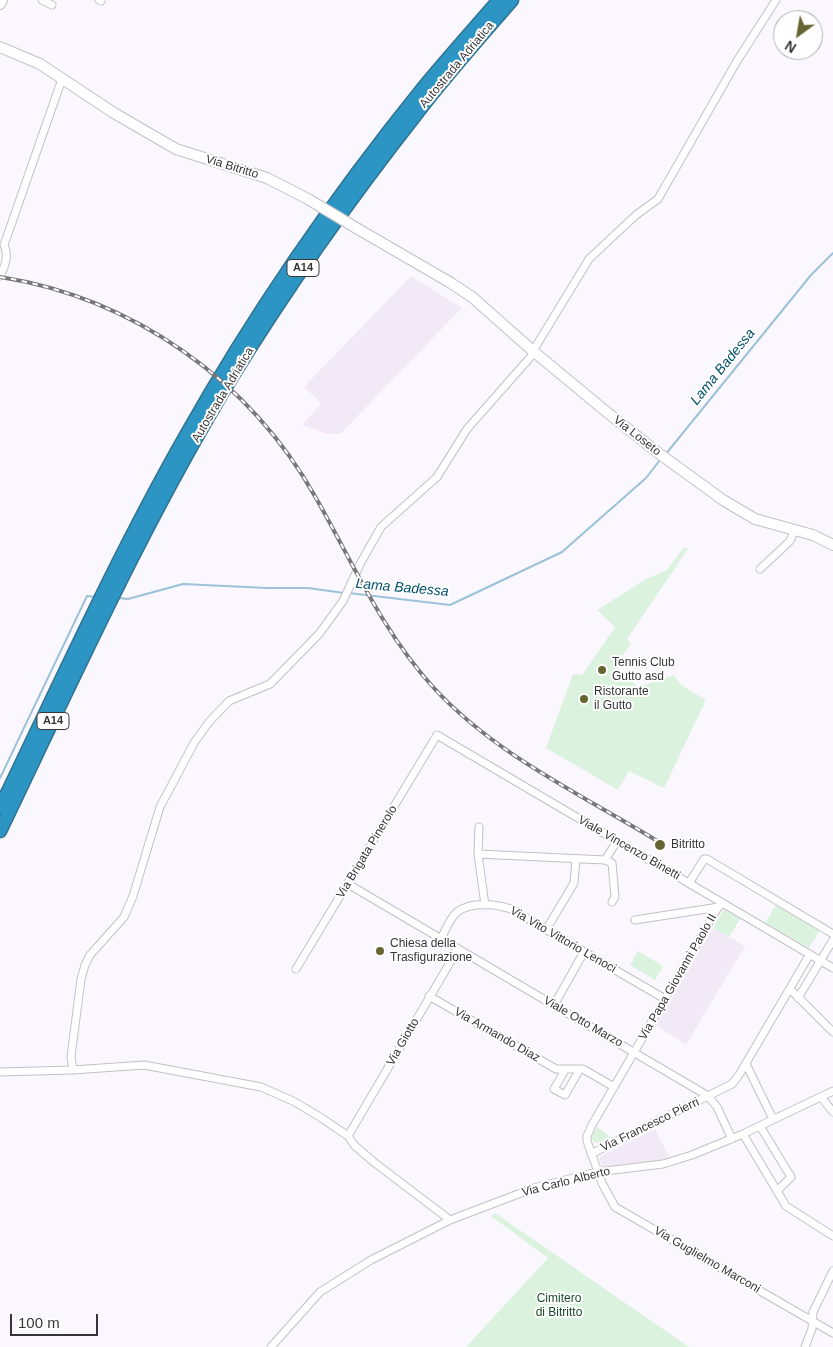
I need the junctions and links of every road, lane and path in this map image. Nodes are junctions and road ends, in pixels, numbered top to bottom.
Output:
1 (2, 0) edge
2 (42, 0) edge
3 (499, 0) edge
4 (512, 0) edge
5 (776, 0) edge
6 (0, 4) edge
7 (52, 5) dead end
8 (0, 47) edge
9 (62, 79) junction
10 (2, 247) edge
11 (0, 276) edge
12 (463, 290) joint
13 (533, 352) junction
14 (795, 530) junction
15 (833, 545) edge
16 (126, 558) junction
17 (760, 569) dead end
18 (101, 608) junction
19 (437, 735) joint
20 (0, 808) edge
21 (479, 827) dead end
22 (0, 831) edge
23 (617, 841) junction
24 (478, 854) junction
25 (576, 859) junction
26 (605, 860) junction
27 (689, 883) junction
28 (348, 884) junction
29 (612, 902) dead end
30 (485, 904) junction
31 (720, 905) junction
32 (635, 920) dead end
33 (546, 930) junction
34 (833, 934) edge
35 (441, 939) junction
36 (833, 940) edge
37 (458, 949) junction
38 (584, 952) junction
39 (810, 954) junction
40 (820, 961) junction
41 (833, 968) edge
42 (296, 969) dead end
43 (790, 989) junction
44 (430, 996) junction
45 (798, 998) junction
46 (665, 999) junction
47 (554, 1005) junction
48 (833, 1032) edge
49 (634, 1052) junction
50 (746, 1064) junction
51 (580, 1069) junction
52 (73, 1070) junction
53 (565, 1070) junction
54 (0, 1072) edge
55 (614, 1087) junction
56 (833, 1091) edge
57 (708, 1096) junction
58 (821, 1097) junction
59 (833, 1112) edge
60 (773, 1120) junction
61 (760, 1126) junction
62 (743, 1134) junction
63 (348, 1136) junction
64 (732, 1138) junction
65 (591, 1154) junction
66 (597, 1172) junction
67 (777, 1191) junction
68 (450, 1220) junction
69 (833, 1236) edge
70 (833, 1271) edge
71 (812, 1320) junction
72 (833, 1333) edge
73 (271, 1347) edge
74 (805, 1347) edge

1 - 6 main road
2 - 7 street
3 - 16 highway, Autostrada Adriatica / A14
4 - 16 highway, Autostrada Adriatica / A14
5 - 13 street
8 - 9 main road, Via Bitritto
9 - 10 street
9 - 12 main road, Via Bitritto, bridge
10 - 11 street
12 - 13 main road, Via Loseto
13 - 14 main road, Via Loseto
13 - 52 street
14 - 15 main road, Via Loseto
14 - 17 street
16 - 18 highway, Autostrada Adriatica / A14
18 - 20 highway, Autostrada Adriatica / A14
18 - 22 highway, Autostrada Adriatica / A14
19 - 23 street, Viale Vincenzo Binetti
19 - 28 street, Via Brigata Pinerolo
21 - 24 street
23 - 26 street
23 - 27 street, Viale Vincenzo Binetti
24 - 25 street
24 - 30 street
25 - 26 street
25 - 33 street
26 - 29 street
27 - 31 street, Viale Vincenzo Binetti
27 - 34 street
28 - 35 street, Viale Otto Marzo
28 - 42 street, Via Brigata Pinerolo
30 - 33 street, Via Vito Vittorio Lenoci
30 - 35 street, Via Vito Vittorio Lenoci
31 - 32 street
31 - 39 street, Viale Vincenzo Binetti
31 - 46 street, Via Papa Giovanni Paolo II
33 - 38 street, Via Vito Vittorio Lenoci
35 - 37 street, Viale Otto Marzo
36 - 40 street
37 - 44 street, Via Giotto
37 - 47 street, Viale Otto Marzo
38 - 46 street, Via Vito Vittorio Lenoci
38 - 47 street
39 - 40 street, Viale Vincenzo Binetti
39 - 43 street, Via Francesco Pierri
40 - 41 street, Viale Vincenzo Binetti
40 - 45 street
43 - 45 street
43 - 50 street, Via Francesco Pierri
44 - 53 street, Via Armando Diaz
44 - 63 street, Via Giotto
45 - 48 street
46 - 49 street, Via Papa Giovanni Paolo II
47 - 49 street, Viale Otto Marzo
49 - 55 street, Via Papa Giovanni Paolo II
49 - 57 street, Viale Otto Marzo
50 - 57 street, Via Francesco Pierri
50 - 60 street
51 - 53 street, Via Armando Diaz
51 - 53 street
51 - 55 street
52 - 54 street
52 - 63 street
55 - 65 street, Via Guglielmo Marconi
56 - 58 street, Via Carlo Alberto
57 - 64 street
57 - 65 street, Via Francesco Pierri
58 - 59 street
58 - 60 street, Via Carlo Alberto
60 - 61 street, Via Carlo Alberto
61 - 62 street, Via Carlo Alberto
61 - 67 street
62 - 64 street, Via Carlo Alberto
62 - 67 street
63 - 68 street
64 - 66 street, Via Carlo Alberto
65 - 66 street, Via Guglielmo Marconi
66 - 68 street, Via Carlo Alberto
66 - 71 street, Via Guglielmo Marconi
67 - 69 street
68 - 73 street, Via Carlo Alberto
70 - 71 street
71 - 72 street, Via Guglielmo Marconi
71 - 74 street

